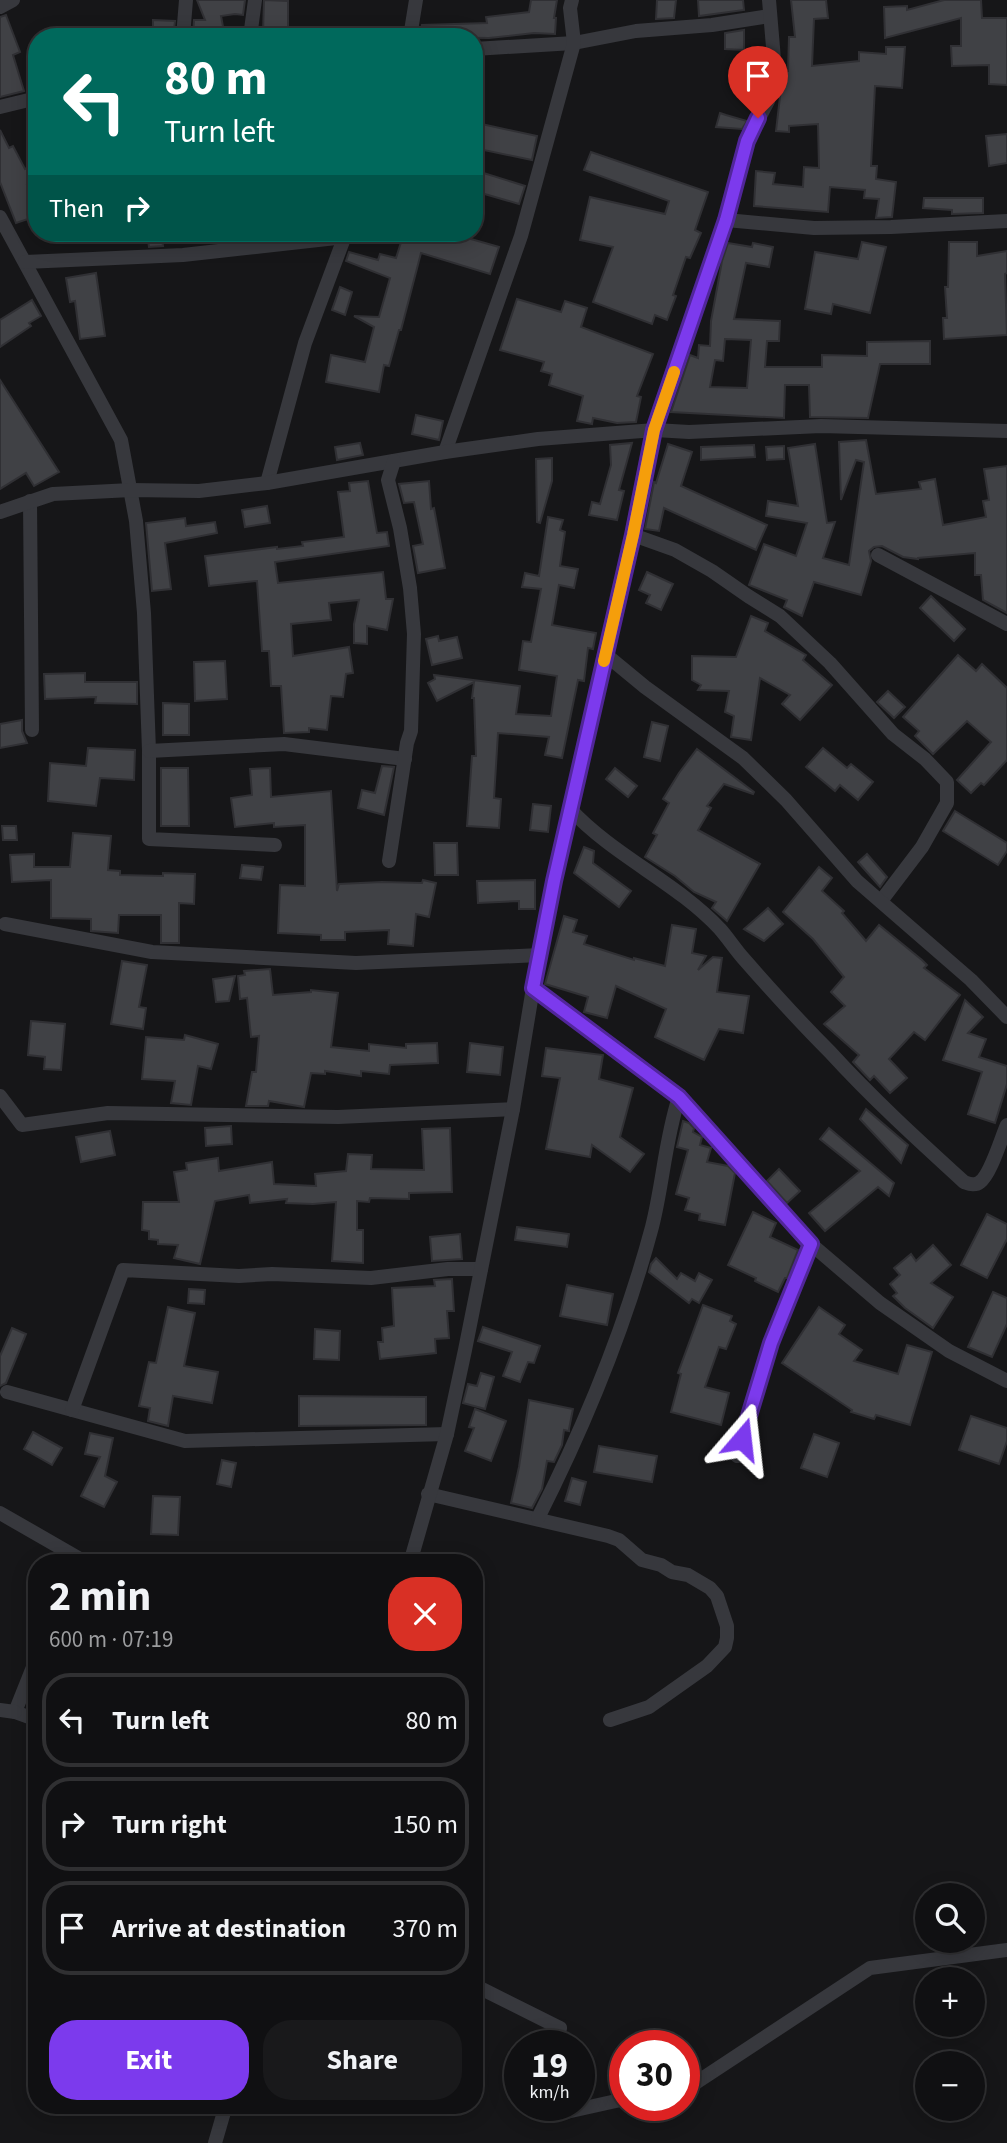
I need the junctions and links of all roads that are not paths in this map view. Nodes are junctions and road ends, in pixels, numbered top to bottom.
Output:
1 (13, 0) edge
2 (186, 0) edge
3 (255, 0) edge
4 (416, 0) edge
5 (572, 0) edge
6 (769, 0) edge
7 (0, 7) edge
8 (770, 16) junction
9 (184, 28) edge
10 (251, 28) edge
11 (411, 28) edge
12 (573, 43) junction
13 (483, 48) edge
14 (28, 100) edge
15 (0, 107) edge
16 (0, 217) edge
17 (726, 220) junction
18 (1007, 221) edge
19 (289, 242) edge
20 (343, 242) edge
21 (25, 262) junction
22 (654, 430) junction
23 (1007, 431) edge
24 (445, 452) junction
25 (394, 461) junction
26 (375, 464) junction
27 (388, 480) junction
28 (267, 483) junction
29 (131, 490) junction
30 (30, 501) junction
31 (0, 512) edge
32 (633, 535) junction
33 (878, 555) dead end
34 (1007, 624) edge
35 (605, 654) junction
36 (32, 730) dead end
37 (149, 751) junction
38 (405, 759) junction
39 (570, 809) junction
40 (275, 845) dead end
41 (389, 862) dead end
42 (881, 901) junction
43 (5, 925) dead end
44 (540, 956) junction
45 (533, 988) junction
46 (1007, 1017) edge
47 (0, 1096) edge
48 (679, 1097) junction
49 (513, 1109) junction
50 (1007, 1125) edge
51 (811, 1244) junction
52 (481, 1269) junction
53 (1007, 1381) edge
54 (7, 1392) dead end
55 (72, 1410) junction
56 (447, 1433) junction
57 (737, 1456) dead end
58 (428, 1494) junction
59 (0, 1513) edge
60 (538, 1518) junction
61 (67, 1554) edge
62 (412, 1554) edge
63 (28, 1673) edge
64 (7, 1711) edge
65 (28, 1717) edge
66 (610, 1720) dead end
67 (1007, 1950) edge
68 (483, 1990) edge
69 (560, 2030) edge
70 (700, 2080) edge
71 (223, 2114) edge
72 (215, 2143) edge

1 - 7 street
2 - 9 street
3 - 10 street
4 - 11 street
5 - 12 street
6 - 8 street
8 - 12 street
8 - 17 street
12 - 13 street
12 - 24 street
14 - 15 street
16 - 21 street
17 - 18 street
17 - 22 street
19 - 21 street
20 - 28 street
21 - 29 street
22 - 23 street
22 - 24 street
22 - 32 street
24 - 25 street
25 - 26 street
25 - 27 street
26 - 27 street
26 - 28 street
27 - 38 street
28 - 29 street
29 - 30 street
29 - 37 street
30 - 31 street
30 - 36 street
32 - 35 street
32 - 42 street
33 - 34 street
35 - 39 street
35 - 42 street
37 - 38 street
37 - 40 street
38 - 41 street
39 - 44 street
39 - 50 street
42 - 46 street
43 - 44 street
44 - 45 street
45 - 48 street
45 - 49 street
47 - 49 street
48 - 51 street
48 - 60 street
49 - 52 street
51 - 53 street
51 - 57 street
52 - 55 street
52 - 56 street
54 - 55 street
55 - 56 street
56 - 58 street
58 - 60 street
58 - 62 street
59 - 61 street
60 - 66 street
63 - 64 street
64 - 65 street
67 - 70 street
68 - 69 street
71 - 72 street

